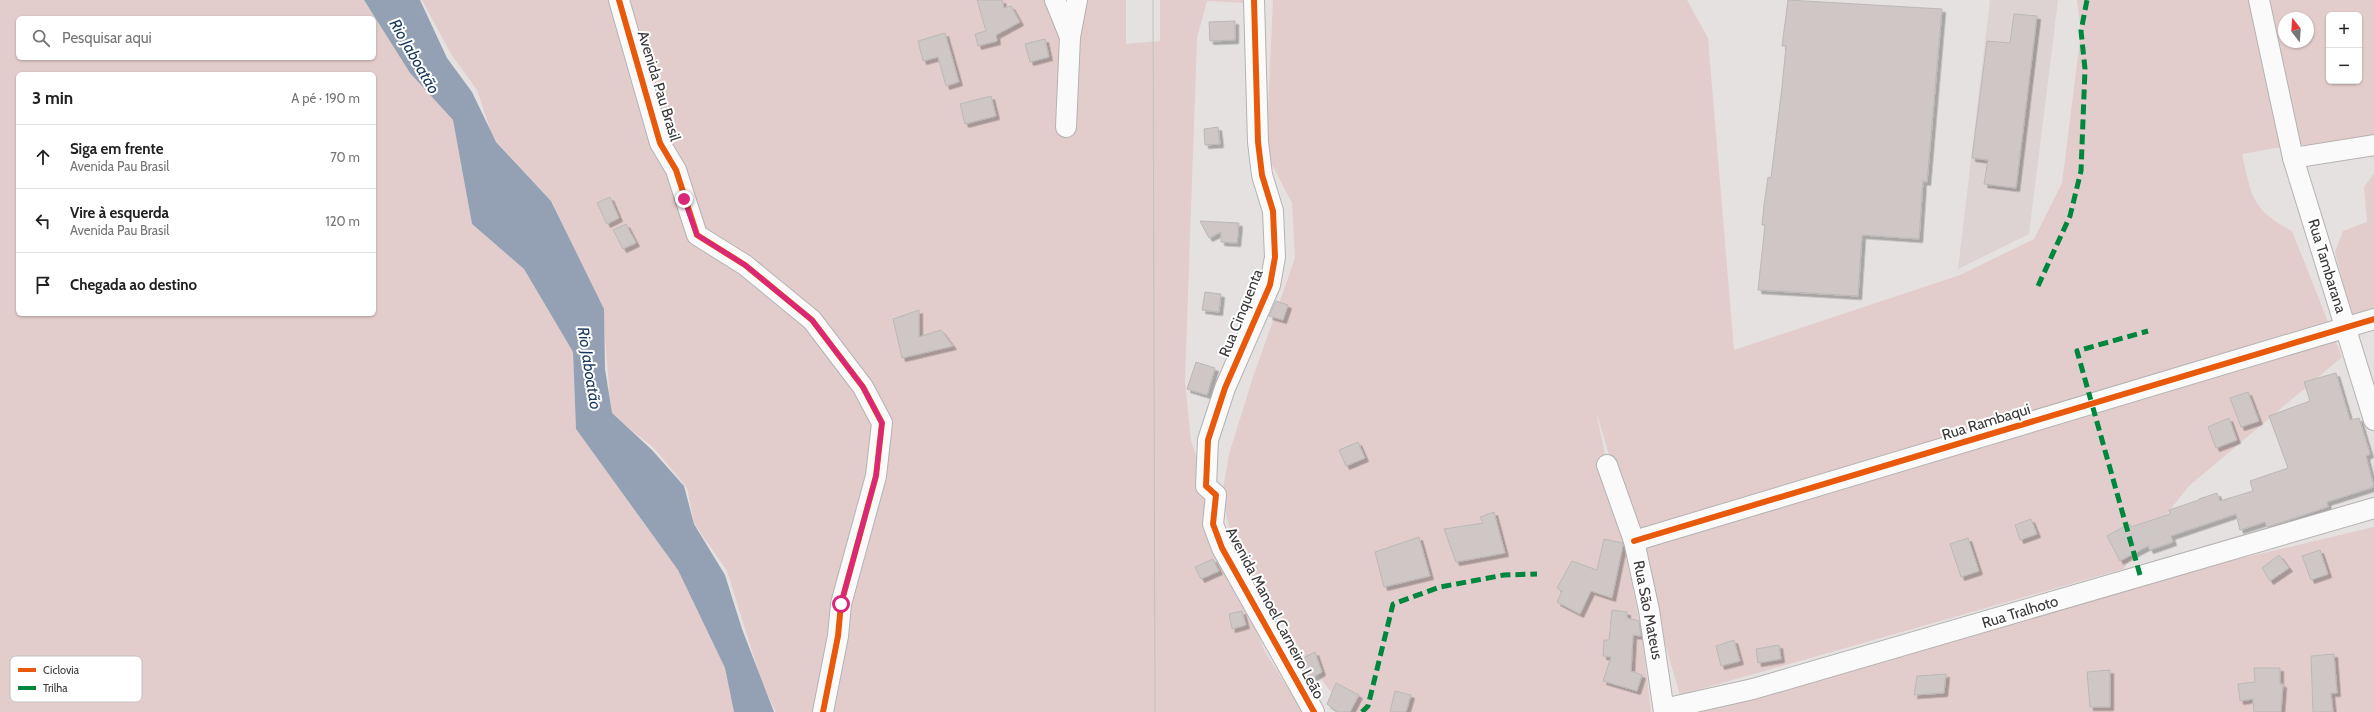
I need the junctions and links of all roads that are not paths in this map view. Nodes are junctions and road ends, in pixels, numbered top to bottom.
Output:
1 (619, 0) edge
2 (1055, 0) edge
3 (1078, 0) edge
4 (1254, 0) edge
5 (2259, 0) edge
6 (1070, 37) junction
7 (1066, 127) dead end
8 (2374, 145) edge
9 (2293, 158) junction
10 (2374, 319) edge
11 (2345, 327) junction
12 (2374, 420) edge
13 (1206, 458) joint
14 (1607, 465) dead end
15 (2374, 508) edge
16 (1634, 541) junction
17 (1664, 711) edge
18 (823, 712) edge
19 (1314, 712) edge

1 - 18 street, Avenida Pau Brasil
2 - 6 street
3 - 6 street
4 - 13 street, Rua Cinquenta
5 - 9 street, Rua Tambarana
6 - 7 street
8 - 9 street
9 - 11 street, Rua Tambarana
10 - 11 street, Rua Rambaqui
11 - 12 street, Rua Tambarana
11 - 16 street, Rua Rambaqui
13 - 19 street, Avenida Manoel Carneiro Leão
14 - 16 street, Rua São Mateus
15 - 17 street, Rua Tralhoto
16 - 17 street, Rua São Mateus

